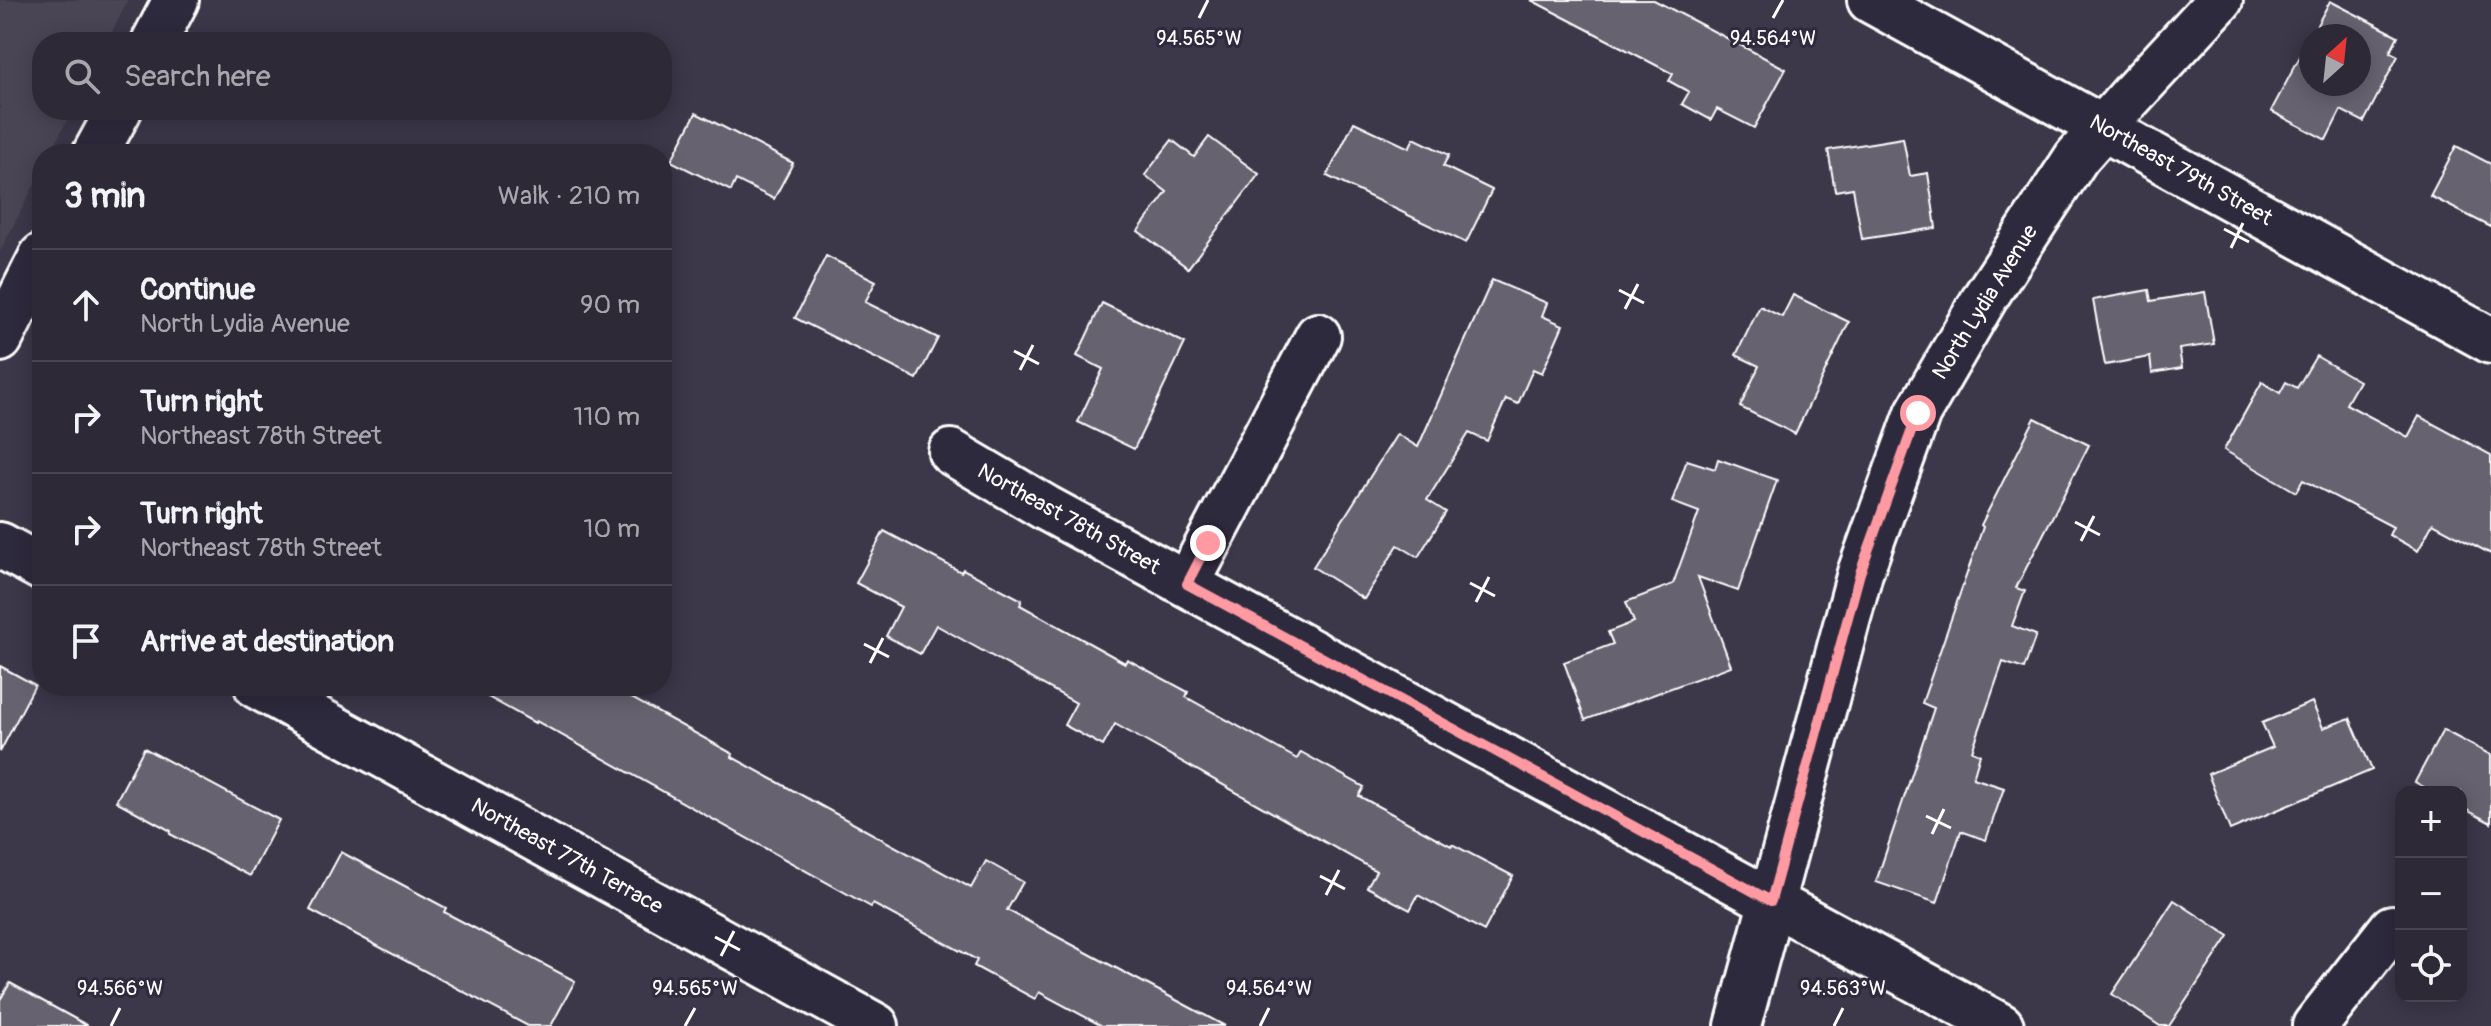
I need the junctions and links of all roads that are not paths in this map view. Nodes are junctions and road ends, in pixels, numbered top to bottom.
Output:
1 (176, 0) edge
2 (1870, 0) edge
3 (2220, 0) edge
4 (159, 32) edge
5 (114, 120) edge
6 (2103, 126) junction
7 (100, 144) edge
8 (32, 276) edge
9 (1318, 336) dead end
10 (0, 339) edge
11 (2491, 341) edge
12 (951, 452) dead end
13 (0, 545) edge
14 (32, 563) edge
15 (1187, 584) junction
16 (275, 696) edge
17 (1771, 901) junction
18 (2392, 928) dead end
19 (876, 1026) edge
20 (1738, 1026) edge
21 (2001, 1026) edge
22 (2315, 1026) edge

1 - 4 street
2 - 6 street, Northeast 79th Street
3 - 6 street, North Lydia Avenue
5 - 7 street
6 - 11 street, Northeast 79th Street
6 - 17 street, North Lydia Avenue
8 - 10 street
9 - 15 street, Northeast 78th Street
12 - 15 street, Northeast 78th Street
13 - 14 street
15 - 17 street, Northeast 78th Street
16 - 19 street, Northeast 77th Terrace
17 - 20 street, North Lydia Avenue
17 - 21 street, Northeast 78th Street
18 - 22 street

